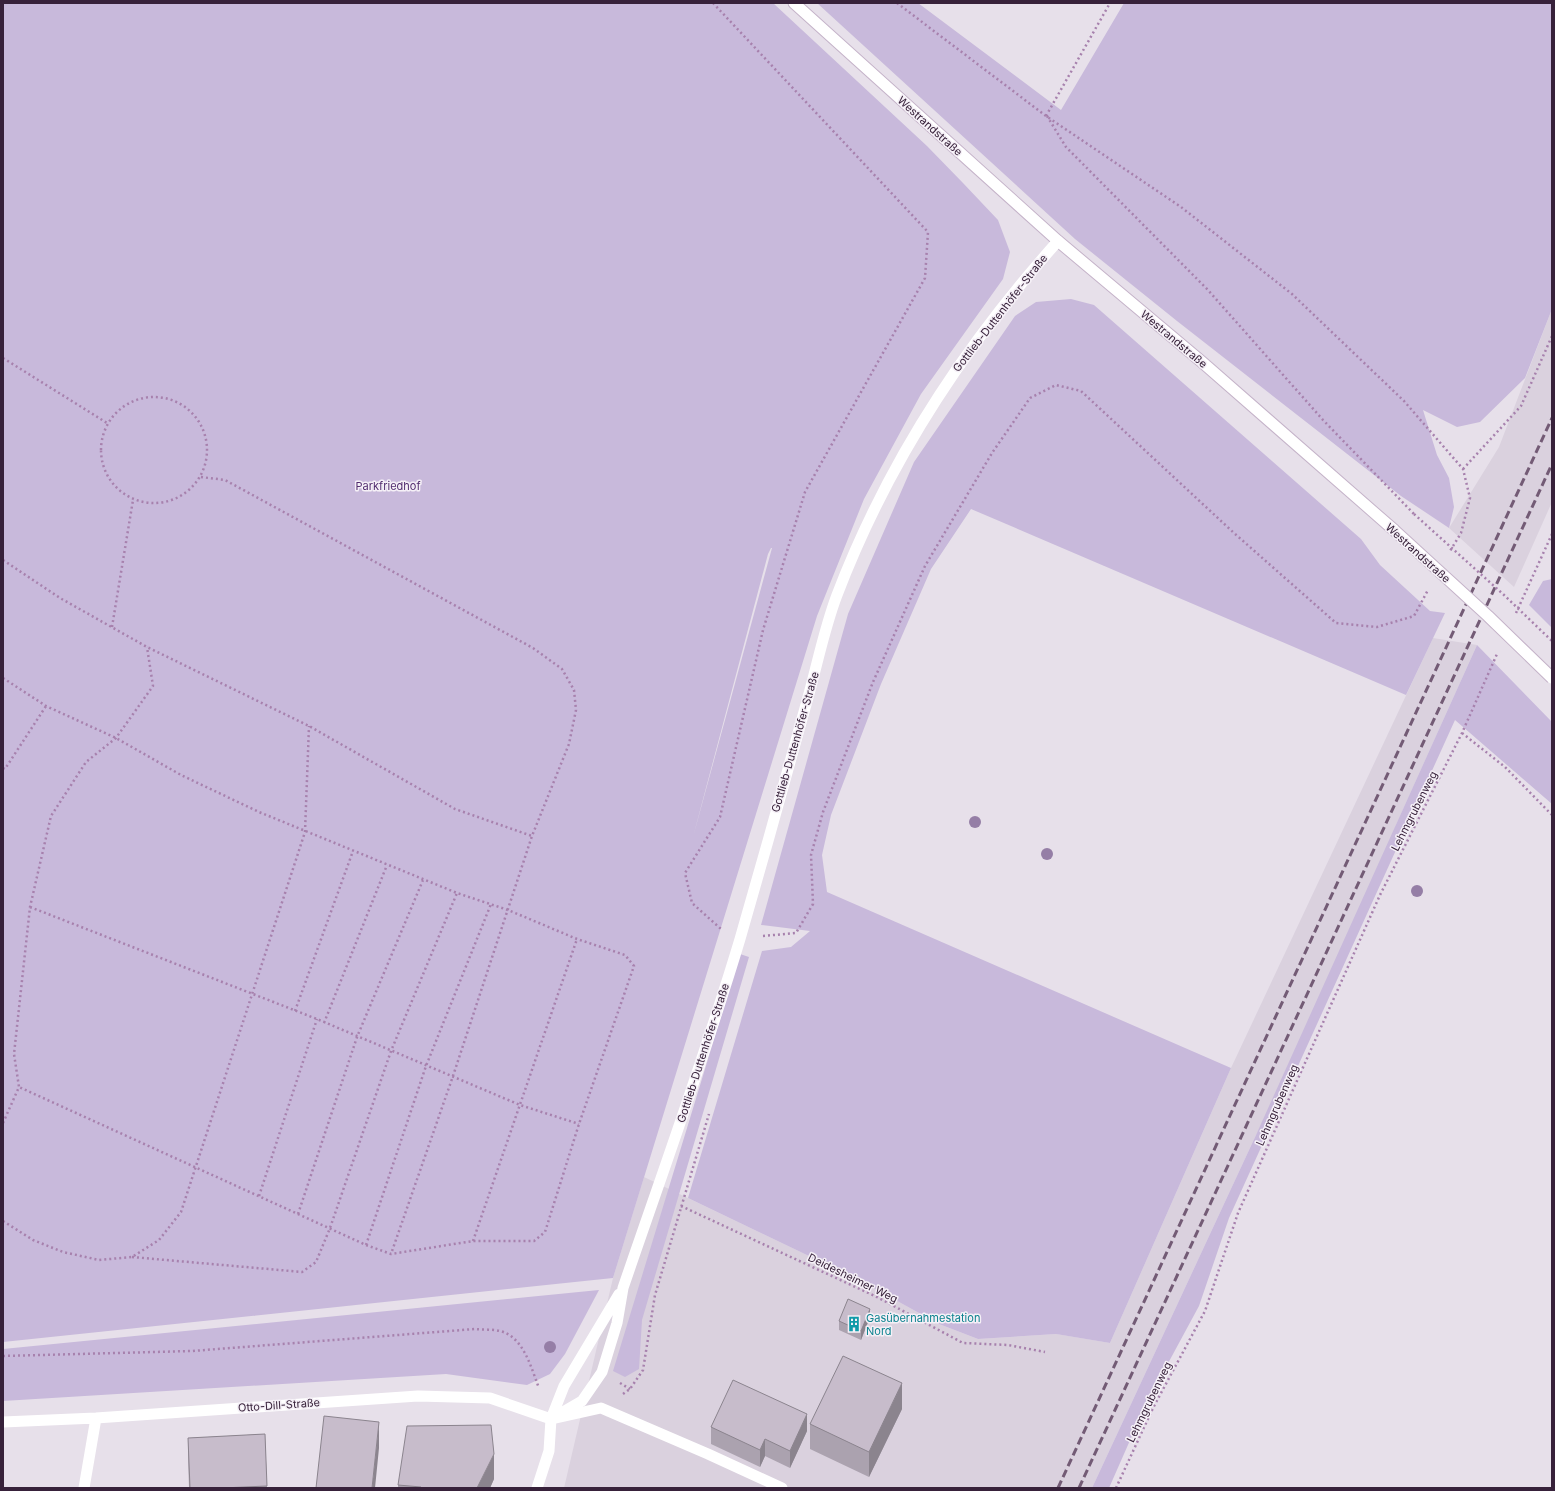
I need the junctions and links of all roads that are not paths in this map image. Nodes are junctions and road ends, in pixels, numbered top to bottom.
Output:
1 (794, 3) edge
2 (1058, 241) junction
3 (1552, 678) edge
4 (624, 1288) junction
5 (96, 1418) junction
6 (551, 1419) junction
7 (3, 1422) edge
8 (84, 1488) edge
9 (537, 1488) edge
10 (782, 1488) edge

1 - 2 street, Westrandstraße
2 - 3 street, Westrandstraße, bridge
2 - 4 street, Gottlieb-Duttenhöfer-Straße
4 - 6 street, Gottlieb-Duttenhöfer-Straße
4 - 6 street, Gottlieb-Duttenhöfer-Straße
5 - 6 street, Otto-Dill-Straße
5 - 7 street, Otto-Dill-Straße
5 - 8 street
6 - 9 street, Gottlieb-Duttenhöfer-Straße
6 - 10 street

